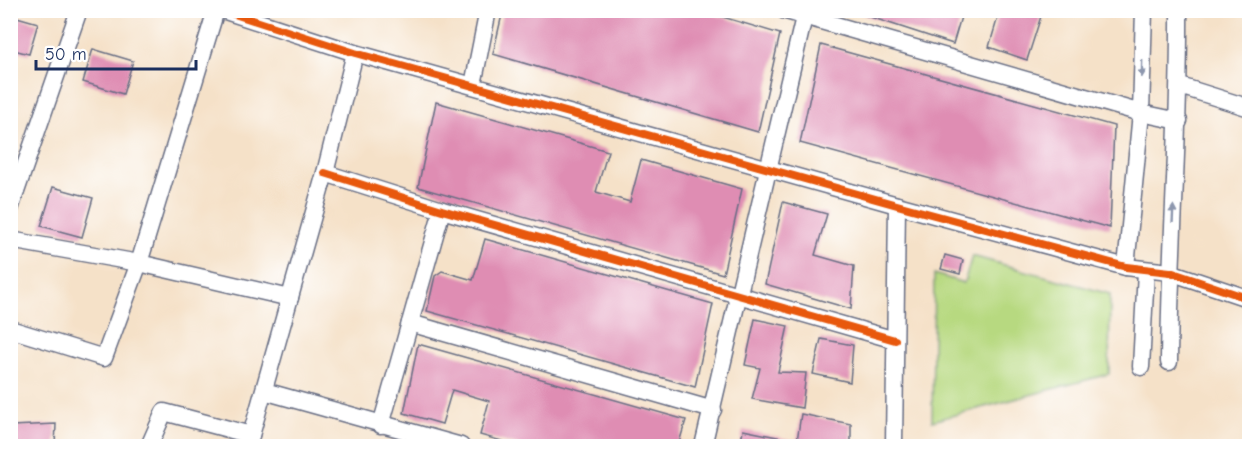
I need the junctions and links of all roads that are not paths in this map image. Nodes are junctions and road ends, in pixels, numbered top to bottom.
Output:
1 (79, 10) edge
2 (216, 10) edge
3 (222, 10) edge
4 (489, 10) edge
5 (783, 10) edge
6 (1144, 10) edge
7 (1179, 10) edge
8 (804, 17) junction
9 (355, 53) junction
10 (473, 85) junction
11 (1180, 86) junction
12 (1250, 108) edge
13 (1141, 113) junction
14 (1179, 122) junction
15 (770, 169) junction
16 (325, 173) junction
17 (897, 206) junction
18 (10, 209) edge
19 (442, 210) junction
20 (10, 240) edge
21 (139, 263) junction
22 (1126, 267) junction
23 (1146, 271) junction
24 (1170, 272) junction
25 (740, 296) junction
26 (290, 298) junction
27 (1250, 299) edge
28 (410, 323) junction
29 (10, 329) edge
30 (895, 340) junction
31 (1169, 362) dead end
32 (1141, 367) dead end
33 (264, 391) junction
34 (713, 410) junction
35 (381, 425) junction
36 (250, 441) edge
37 (894, 445) dead end
38 (149, 447) edge
39 (461, 447) edge
40 (703, 447) edge

1 - 18 street
2 - 21 street
3 - 9 street
4 - 10 street
5 - 8 street
6 -> 13 street
7 - 11 street
8 - 13 street
8 - 15 street
9 - 10 street
9 - 16 street
10 - 15 street
11 - 12 street
11 - 14 street
13 - 14 street
13 - 22 street
24 -> 14 street
15 - 17 street
15 - 25 street
16 - 19 street
16 - 26 street
17 - 22 street
17 - 30 street
19 - 25 street
19 - 28 street
20 - 21 street
21 - 26 street
21 - 29 street
22 - 23 street
23 - 24 street
23 - 32 street
24 - 27 street
24 - 31 street
25 - 30 street
25 - 34 street
26 - 33 street
28 - 34 street
28 - 35 street
30 - 37 street
33 - 35 street
33 - 36 street
34 - 40 street
35 - 39 street
36 - 38 street

